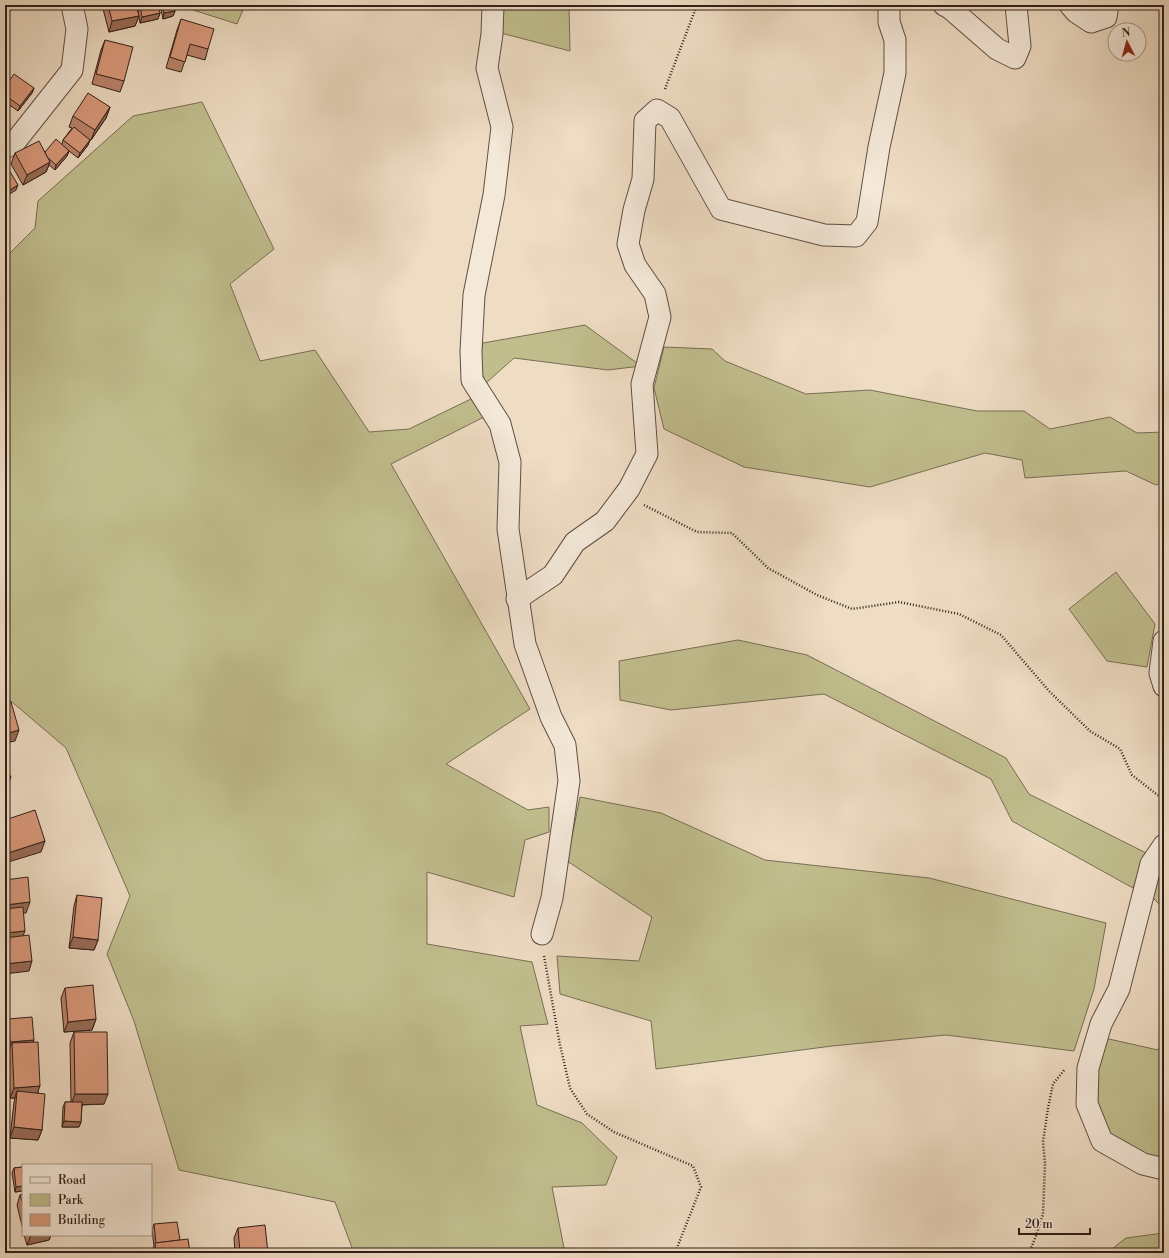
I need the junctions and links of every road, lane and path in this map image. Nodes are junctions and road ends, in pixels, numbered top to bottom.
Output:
1 (72, 5) edge
2 (493, 5) edge
3 (697, 5) edge
4 (889, 5) edge
5 (944, 5) edge
6 (1016, 5) edge
7 (1070, 5) edge
8 (1108, 5) edge
9 (657, 110) junction
10 (5, 148) edge
11 (623, 497) junction
12 (517, 599) junction
13 (1164, 641) edge
14 (1164, 686) edge
15 (1164, 800) edge
16 (1164, 844) edge
17 (542, 934) joint
18 (1088, 1068) junction
19 (1164, 1169) edge
20 (675, 1253) edge
21 (1029, 1253) edge

1 - 10 street
2 - 12 street
3 - 9 path
4 - 9 street
5 - 6 street
7 - 8 street
9 - 11 street
11 - 12 street
11 - 15 path
12 - 17 street
13 - 14 street
16 - 18 street
17 - 20 path
18 - 19 street
18 - 21 path

